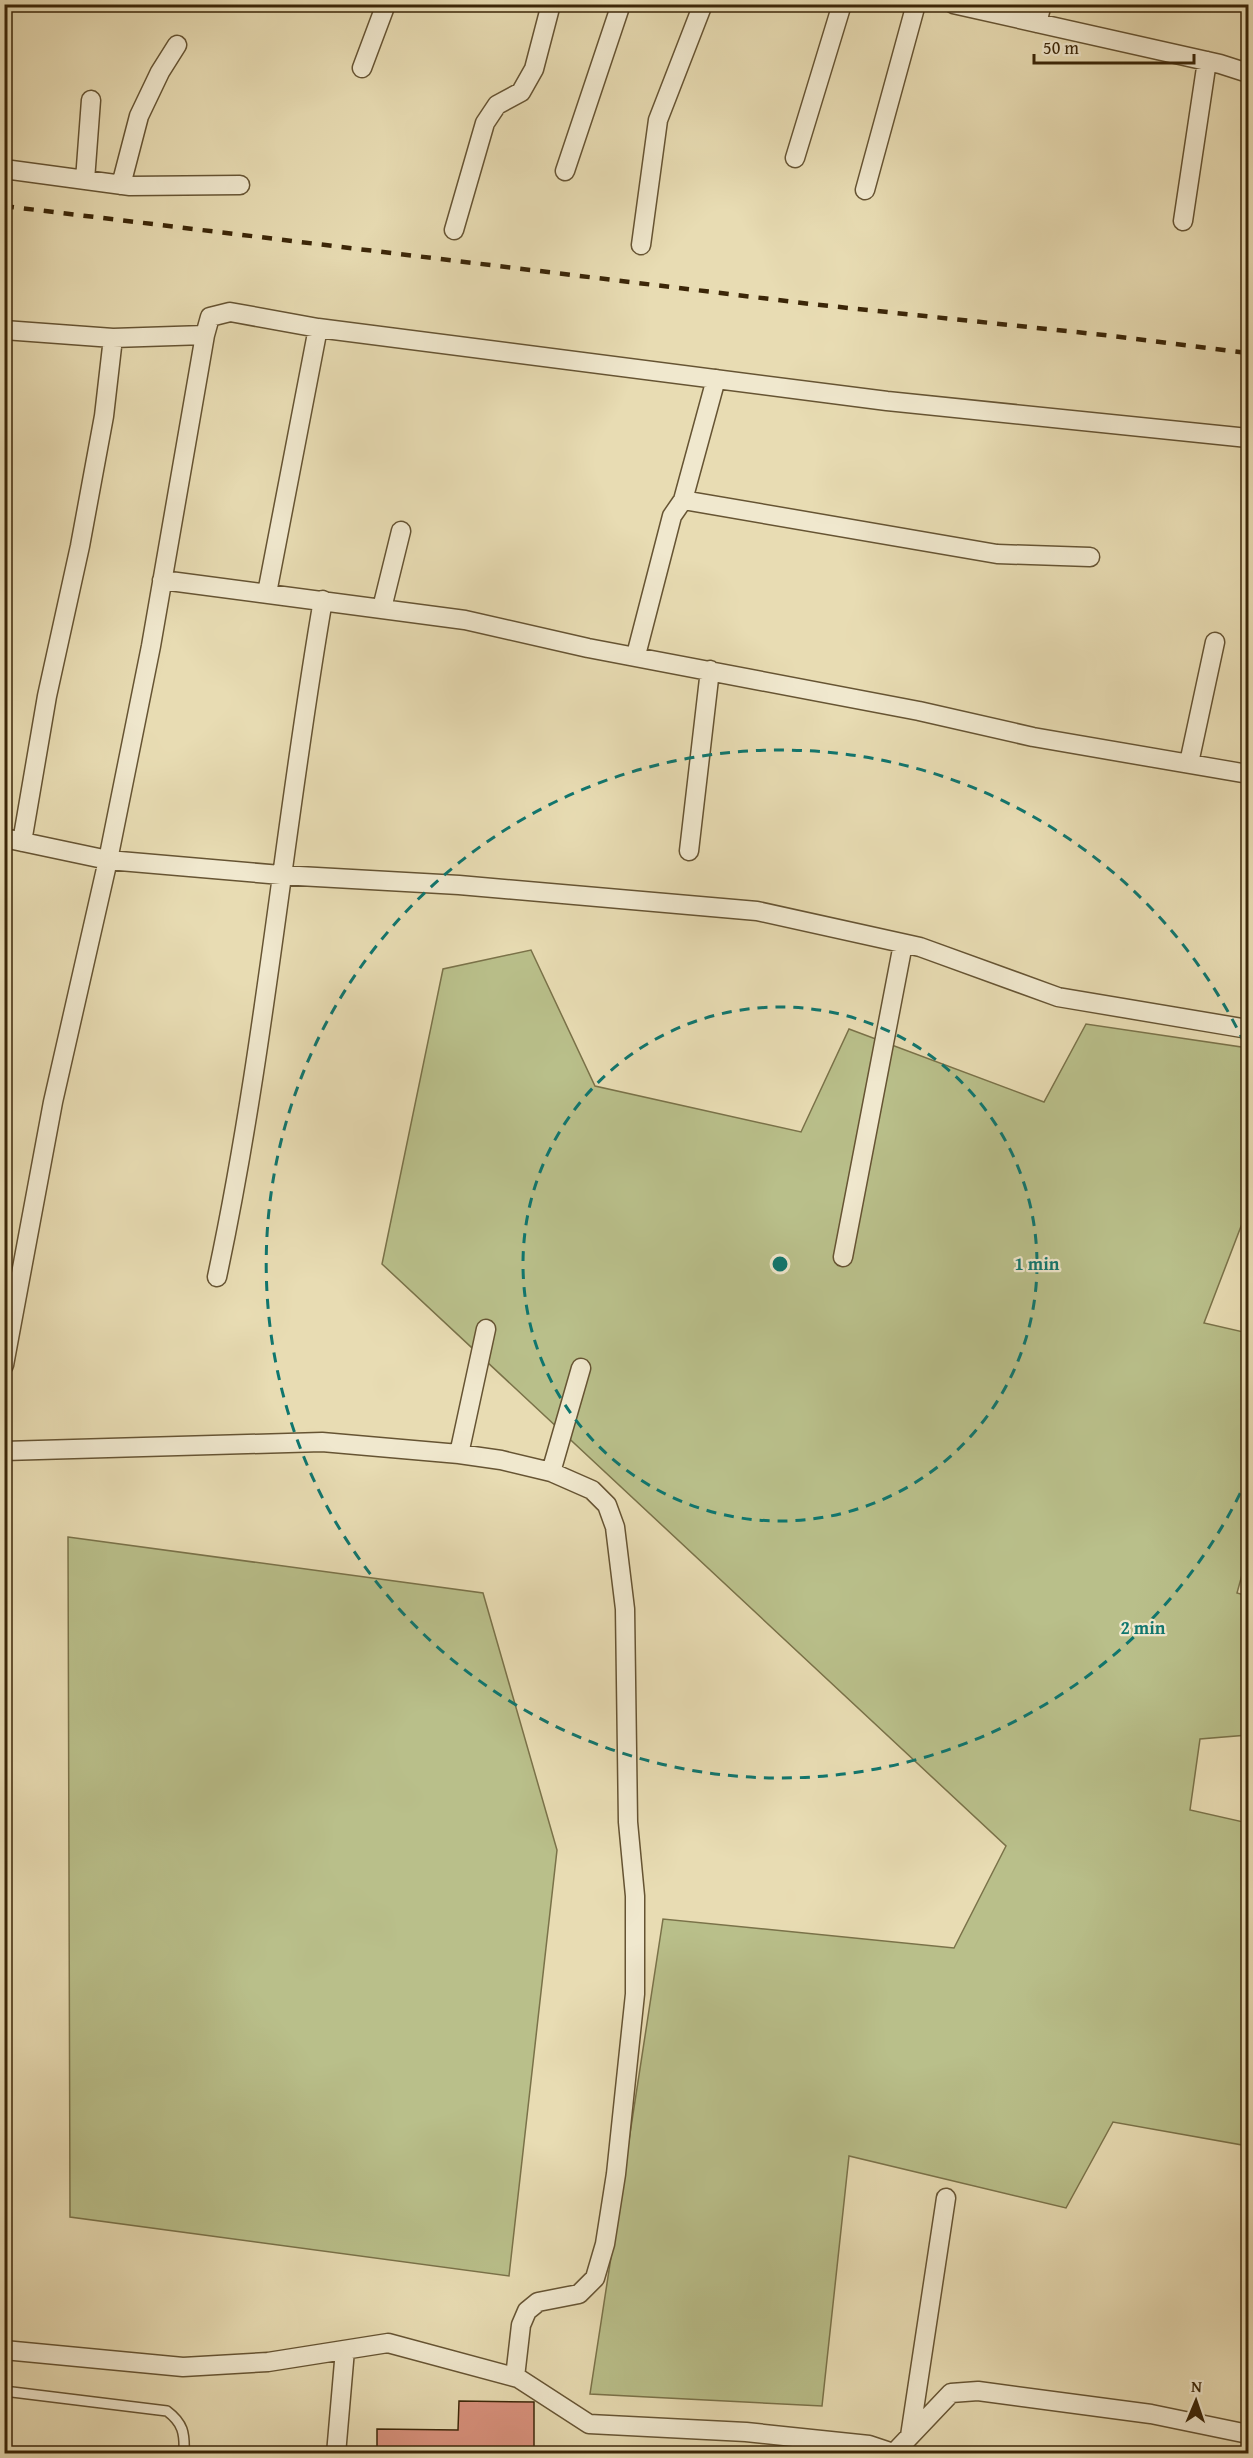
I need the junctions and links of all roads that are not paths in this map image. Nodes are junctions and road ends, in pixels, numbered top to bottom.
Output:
1 (386, 4) edge
2 (550, 4) edge
3 (621, 4) edge
4 (703, 4) edge
5 (842, 4) edge
6 (916, 4) edge
7 (953, 4) edge
8 (1042, 4) edge
9 (1037, 23) junction
10 (177, 45) dead end
11 (1207, 61) junction
12 (362, 68) dead end
13 (1248, 73) edge
14 (91, 100) dead end
15 (795, 158) dead end
16 (4, 169) edge
17 (565, 171) dead end
18 (85, 180) junction
19 (120, 185) junction
20 (240, 185) dead end
21 (865, 190) dead end
22 (1183, 221) dead end
23 (454, 230) dead end
24 (641, 244) dead end
25 (318, 328) junction
26 (4, 330) edge
27 (205, 335) junction
28 (113, 338) junction
29 (716, 379) junction
30 (1248, 438) edge
31 (683, 500) junction
32 (401, 531) dead end
33 (1090, 558) dead end
34 (162, 580) junction
35 (267, 593) junction
36 (323, 600) junction
37 (382, 608) junction
38 (1215, 642) dead end
39 (636, 655) junction
40 (710, 670) junction
41 (1189, 763) junction
42 (1248, 774) edge
43 (13, 840) edge
44 (688, 851) dead end
45 (108, 860) junction
46 (281, 875) junction
47 (903, 944) junction
48 (1248, 1029) edge
49 (843, 1257) dead end
50 (217, 1277) dead end
51 (486, 1329) dead end
52 (4, 1365) edge
53 (581, 1368) dead end
54 (4, 1451) edge
55 (459, 1454) junction
56 (551, 1472) junction
57 (946, 2198) dead end
58 (4, 2350) edge
59 (345, 2350) junction
60 (515, 2377) junction
61 (4, 2391) edge
62 (1248, 2434) edge
63 (910, 2436) junction
64 (895, 2453) edge
65 (184, 2454) edge
66 (336, 2454) edge

1 - 12 street
2 - 23 street
3 - 17 street
4 - 24 street
5 - 15 street
6 - 21 street
7 - 9 street
8 - 9 street
9 - 11 street
10 - 19 street
11 - 13 street
11 - 22 street
14 - 18 street
16 - 18 street
18 - 19 street
19 - 20 street
25 - 27 street
25 - 29 street
25 - 35 street
26 - 28 street
27 - 28 street
27 - 34 street
28 - 43 street
29 - 30 street
29 - 31 street
31 - 33 street
31 - 39 street
32 - 37 street
34 - 35 street
34 - 45 street
35 - 36 street
36 - 37 street
36 - 46 street
37 - 39 street
38 - 41 street
39 - 40 street
40 - 41 street
40 - 44 street
41 - 42 street
43 - 45 street
45 - 46 street
45 - 52 street
46 - 47 street
46 - 50 street
47 - 48 street
47 - 49 street
51 - 55 street
53 - 56 street
54 - 55 street
55 - 56 street
56 - 60 street
57 - 63 street
58 - 59 street
59 - 60 street
59 - 66 street
60 - 64 street
61 - 65 lane
62 - 63 street
63 - 64 street

